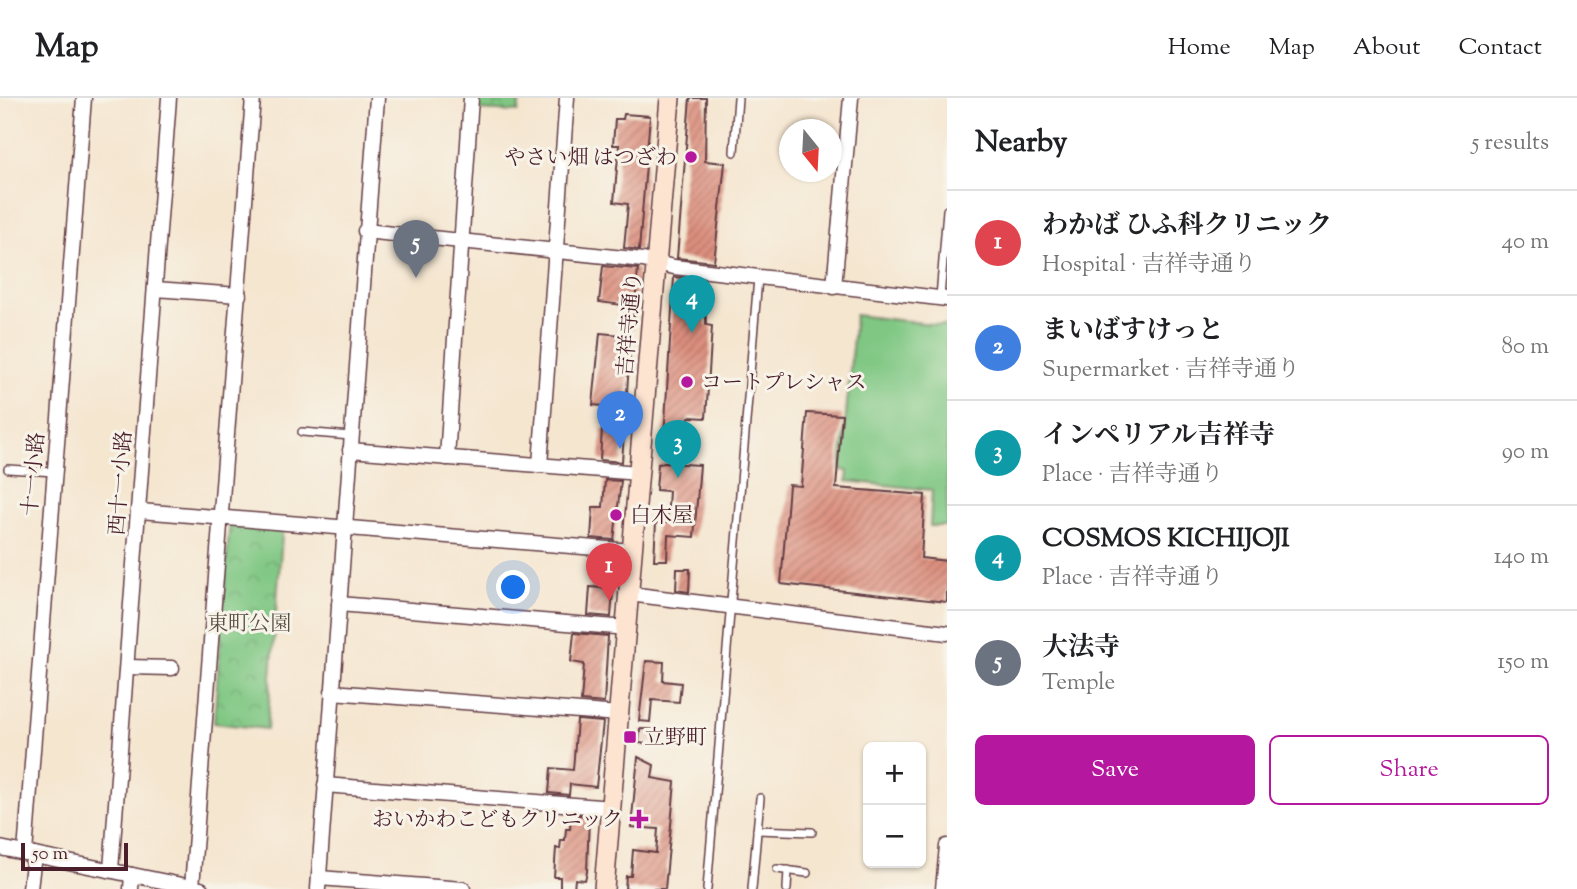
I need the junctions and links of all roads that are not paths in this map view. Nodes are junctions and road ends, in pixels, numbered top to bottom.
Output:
1 (84, 98) edge
2 (169, 98) edge
3 (253, 98) edge
4 (377, 98) edge
5 (471, 98) edge
6 (567, 98) edge
7 (670, 98) edge
8 (738, 98) edge
9 (851, 98) edge
10 (734, 152) dead end
11 (947, 210) edge
12 (365, 231) junction
13 (462, 241) junction
14 (556, 251) junction
15 (657, 263) junction
16 (758, 278) junction
17 (834, 288) junction
18 (155, 289) junction
19 (239, 295) junction
20 (944, 299) edge
21 (302, 432) dead end
22 (350, 443) junction
23 (447, 458) junction
24 (540, 465) junction
25 (8, 469) dead end
26 (54, 472) junction
27 (639, 473) junction
28 (140, 511) junction
29 (223, 518) junction
30 (345, 528) junction
31 (632, 551) junction
32 (629, 594) junction
33 (339, 604) junction
34 (733, 608) junction
35 (626, 628) junction
36 (947, 633) edge
37 (127, 667) junction
38 (172, 668) dead end
39 (332, 692) junction
40 (619, 714) junction
41 (325, 785) junction
42 (760, 798) dead end
43 (612, 807) junction
44 (757, 830) junction
45 (812, 832) dead end
46 (947, 846) edge
47 (0, 848) edge
48 (30, 854) junction
49 (777, 869) dead end
50 (111, 870) junction
51 (788, 870) junction
52 (807, 873) dead end
53 (132, 882) edge
54 (318, 883) edge
55 (197, 888) edge
56 (30, 889) edge
57 (463, 889) edge
58 (604, 889) edge
59 (707, 889) edge
60 (752, 889) edge
61 (787, 889) edge
62 (943, 889) edge

1 - 26 street, 十一小路
2 - 18 street, 西十一小路
3 - 19 street
4 - 12 street
5 - 13 street
6 - 14 street
7 - 15 main road, 吉祥寺通り
8 - 10 lane
9 - 17 street
11 - 20 lane
12 - 13 street
12 - 22 street
13 - 14 street
13 - 23 street
14 - 15 street
14 - 24 street
15 - 16 street
15 - 27 main road, 吉祥寺通り
16 - 17 street
16 - 34 lane
17 - 20 street
18 - 19 street
18 - 28 street, 西十一小路
19 - 29 street
21 - 22 lane
22 - 23 street
22 - 30 street
23 - 24 street
24 - 27 street
25 - 26 lane
26 - 48 street, 十一小路
27 - 31 main road, 吉祥寺通り
28 - 29 street
28 - 37 street, 西十一小路
29 - 30 street
29 - 55 street
30 - 31 street
30 - 33 street
31 - 32 main road, 吉祥寺通り
32 - 34 street
32 - 35 main road, 吉祥寺通り
33 - 35 street
33 - 39 street
34 - 36 street
34 - 59 lane
35 - 40 main road, 吉祥寺通り
37 - 38 street
37 - 50 street, 西十一小路
39 - 40 street
39 - 41 street
40 - 43 main road, 吉祥寺通り
41 - 43 street
41 - 54 street
42 - 44 lane
43 - 58 main road, 吉祥寺通り
44 - 45 lane
44 - 60 lane
46 - 62 street
47 - 48 street
48 - 50 street
48 - 56 street, 十一小路
49 - 51 lane
50 - 53 street
51 - 52 lane
51 - 61 lane
53 - 55 street
54 - 57 street

